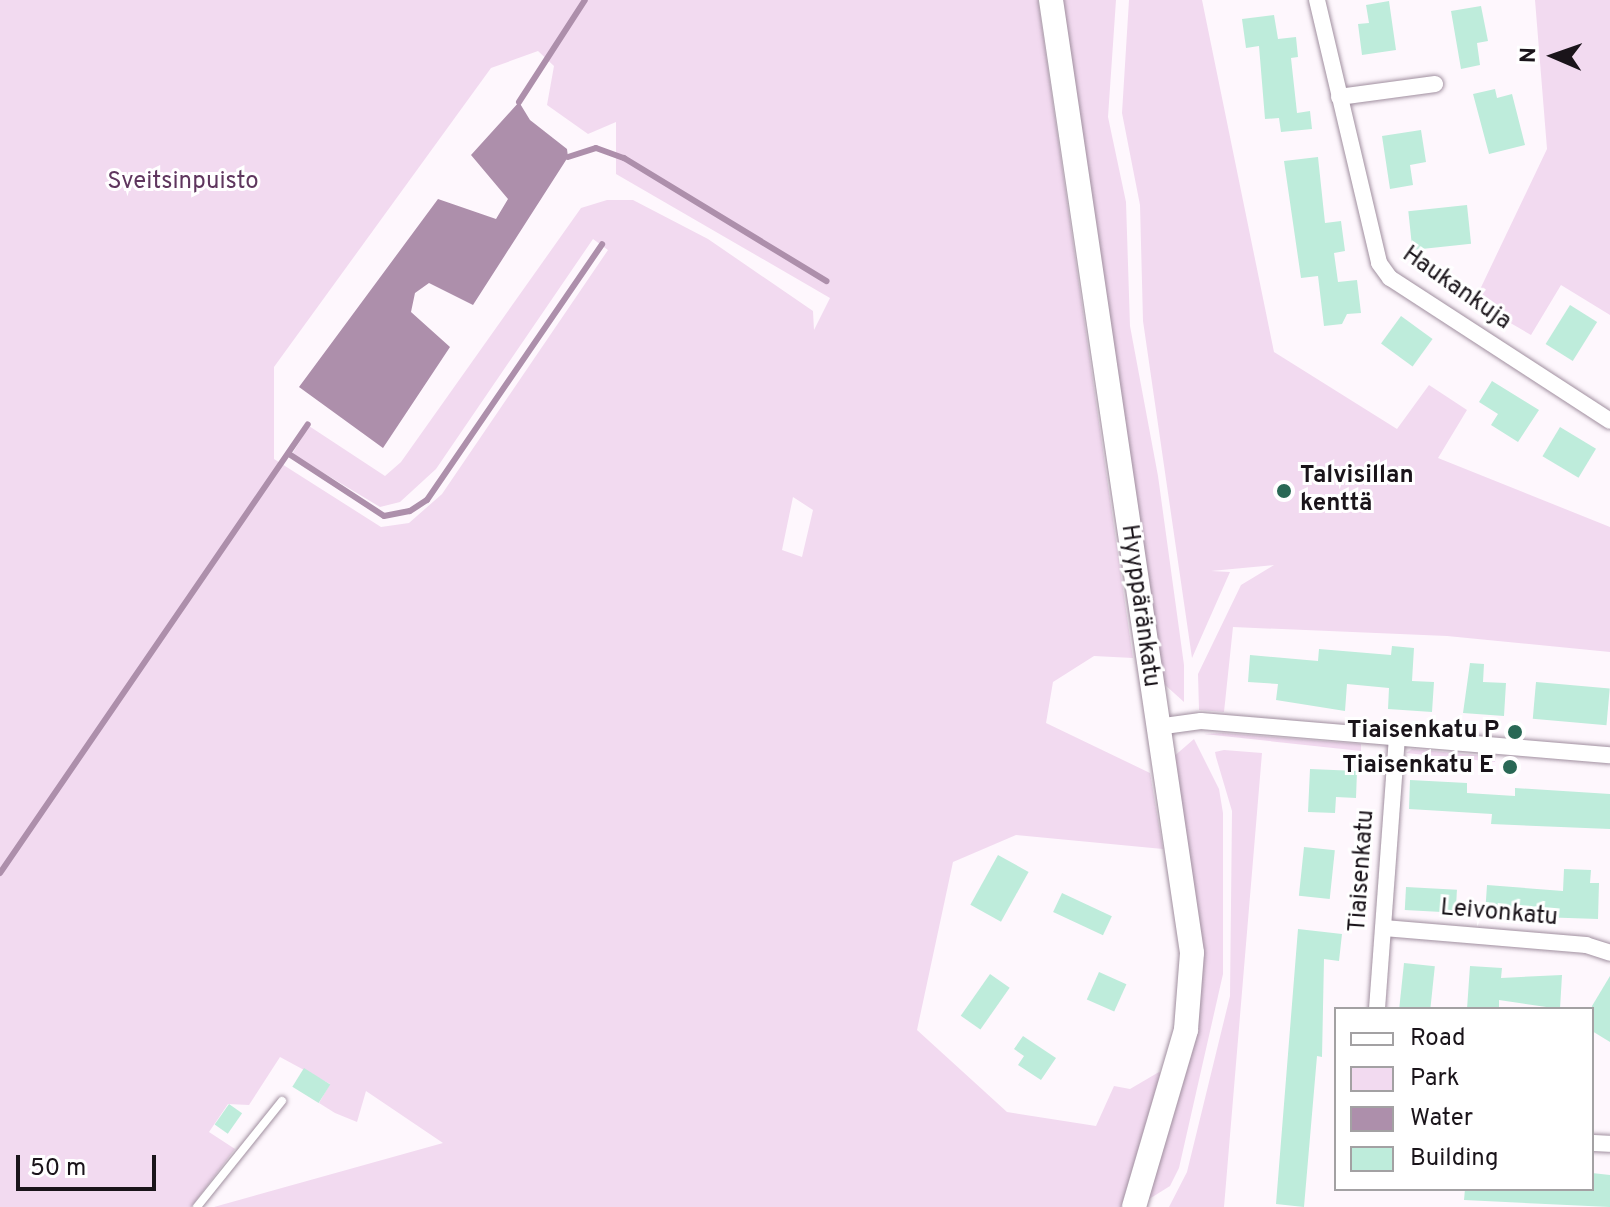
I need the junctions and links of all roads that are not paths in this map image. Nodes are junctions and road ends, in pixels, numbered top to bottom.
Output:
1 (1051, 0) edge
2 (1317, 0) edge
3 (1435, 84) dead end
4 (1339, 97) junction
5 (1610, 421) edge
6 (1157, 727) junction
7 (1397, 736) junction
8 (1610, 755) edge
9 (1384, 928) junction
10 (1610, 953) edge
11 (1377, 1007) edge
12 (282, 1101) dead end
13 (197, 1207) edge
14 (1134, 1207) edge

1 - 6 street, Hyyppäränkatu
2 - 4 street, Haukankuja
3 - 4 street
4 - 5 street, Haukankuja
6 - 7 street
6 - 14 street, Hyyppäränkatu
7 - 8 street
7 - 9 street, Tiaisenkatu
9 - 10 street, Leivonkatu
9 - 11 street, Tiaisenkatu
12 - 13 lane

